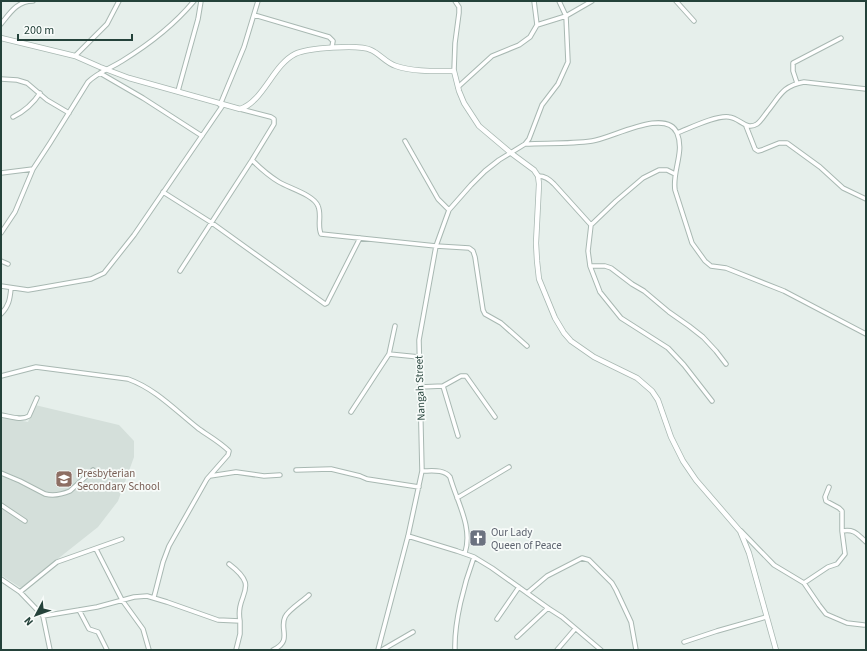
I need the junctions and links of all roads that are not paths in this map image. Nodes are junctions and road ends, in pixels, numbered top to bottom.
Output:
1 (33, 1) edge
2 (118, 1) edge
3 (194, 1) edge
4 (201, 1) edge
5 (258, 1) edge
6 (455, 1) edge
7 (534, 1) edge
8 (559, 1) edge
9 (592, 1) edge
10 (676, 1) edge
11 (254, 15) junction
12 (566, 16) junction
13 (694, 21) dead end
14 (1, 24) edge
15 (537, 25) junction
16 (1, 38) edge
17 (841, 38) dead end
18 (332, 47) junction
19 (75, 56) junction
20 (106, 70) junction
21 (454, 71) junction
22 (100, 72) junction
23 (1, 79) edge
24 (797, 84) junction
25 (458, 87) junction
26 (866, 89) edge
27 (178, 91) junction
28 (40, 94) junction
29 (221, 105) junction
30 (240, 109) junction
31 (69, 112) junction
32 (13, 117) dead end
33 (746, 126) junction
34 (677, 133) junction
35 (202, 136) junction
36 (405, 141) dead end
37 (526, 144) junction
38 (511, 153) junction
39 (252, 160) junction
40 (33, 169) junction
41 (1, 173) edge
42 (675, 174) junction
43 (538, 176) junction
44 (163, 192) junction
45 (866, 199) edge
46 (449, 210) junction
47 (212, 223) junction
48 (591, 225) junction
49 (1, 233) edge
50 (360, 238) junction
51 (436, 246) junction
52 (1, 261) edge
53 (8, 264) dead end
54 (590, 266) junction
55 (180, 271) dead end
56 (1, 286) edge
57 (11, 288) junction
58 (1, 314) edge
59 (396, 326) dead end
60 (866, 334) edge
61 (527, 346) dead end
62 (389, 354) junction
63 (419, 357) junction
64 (726, 364) dead end
65 (1, 376) edge
66 (443, 386) junction
67 (420, 387) junction
68 (38, 398) dead end
69 (712, 401) dead end
70 (351, 412) dead end
71 (1, 415) edge
72 (495, 417) dead end
73 (458, 436) dead end
74 (509, 467) dead end
75 (93, 470) dead end
76 (296, 470) dead end
77 (422, 471) junction
78 (1, 473) edge
79 (280, 475) dead end
80 (210, 476) junction
81 (419, 487) junction
82 (829, 487) dead end
83 (458, 498) junction
84 (1, 504) edge
85 (25, 521) dead end
86 (740, 530) junction
87 (842, 531) junction
88 (408, 536) junction
89 (122, 539) dead end
90 (866, 542) edge
91 (754, 543) junction
92 (747, 547) junction
93 (96, 549) junction
94 (465, 553) junction
95 (474, 557) junction
96 (230, 564) dead end
97 (1, 579) edge
98 (804, 583) junction
99 (518, 587) junction
100 (20, 592) junction
101 (527, 593) junction
102 (309, 595) dead end
103 (154, 597) junction
104 (122, 600) junction
105 (548, 608) junction
106 (79, 610) junction
107 (43, 616) junction
108 (766, 617) junction
109 (497, 618) dead end
110 (240, 621) junction
111 (864, 625) dead end
112 (575, 629) junction
113 (414, 632) dead end
114 (517, 637) dead end
115 (684, 642) dead end
116 (50, 650) edge
117 (107, 650) edge
118 (149, 650) edge
119 (236, 650) edge
120 (274, 650) edge
121 (378, 650) edge
122 (382, 650) edge
123 (455, 650) edge
124 (557, 650) edge
125 (601, 650) edge
126 (636, 650) edge
127 (776, 650) edge

1 - 14 street
2 - 19 street
3 - 20 street
4 - 27 street
5 - 11 street
6 - 21 street
7 - 15 street
8 - 12 street
9 - 12 street
10 - 13 street
11 - 18 street
11 - 29 street
12 - 15 street
12 - 37 street
15 - 25 street
16 - 19 street
17 - 24 street
18 - 21 street
18 - 30 street
19 - 20 street
20 - 22 street
20 - 27 street
21 - 25 street
22 - 31 street
22 - 35 street
23 - 28 street
24 - 26 street
24 - 33 street
25 - 38 street
27 - 29 street
28 - 31 street
28 - 32 street
29 - 30 street
29 - 35 street
30 - 39 street
31 - 40 street
33 - 34 street
33 - 45 street
34 - 37 street
34 - 42 street
35 - 44 street
36 - 46 street
37 - 38 street, Nangah Street
38 - 43 street
38 - 46 street, Nangah Street
39 - 47 street
39 - 50 street
40 - 41 street
40 - 49 street
42 - 48 street
42 - 60 street
43 - 48 street
43 - 86 street
44 - 47 street
44 - 57 street
46 - 51 street, Nangah Street
47 - 50 street
47 - 55 street
48 - 54 street
50 - 51 street
51 - 61 street
51 - 63 street, Nangah Street
52 - 53 street
54 - 64 street
54 - 69 street
56 - 57 street
57 - 58 street
59 - 62 street
62 - 63 street
62 - 70 street
63 - 67 street, Nangah Street
65 - 80 street
66 - 67 street
66 - 72 street
66 - 73 street
67 - 77 street, Nangah Street
68 - 71 street
74 - 83 street
75 - 78 street
76 - 81 street
77 - 81 street, Nangah Street
77 - 83 street
79 - 80 street
80 - 103 street
81 - 88 street, Nangah Street
82 - 87 street
83 - 94 street
84 - 85 street
86 - 91 street
86 - 92 street
87 - 90 street
87 - 98 street
88 - 94 street
88 - 121 street, Nangah Street
89 - 93 street
91 - 92 street
91 - 98 street
92 - 108 street
93 - 100 street
93 - 104 street
94 - 95 street
95 - 99 street
95 - 123 street
96 - 110 street
97 - 100 street
98 - 111 street
99 - 101 street
99 - 109 street
100 - 107 street
101 - 105 street
101 - 126 street
102 - 120 street
103 - 104 street
103 - 110 street
104 - 106 street
104 - 118 street
105 - 112 street
105 - 114 street
106 - 107 street
106 - 117 street
107 - 116 street
108 - 115 street
108 - 127 street
110 - 119 street
112 - 124 street
112 - 125 street
113 - 122 street

